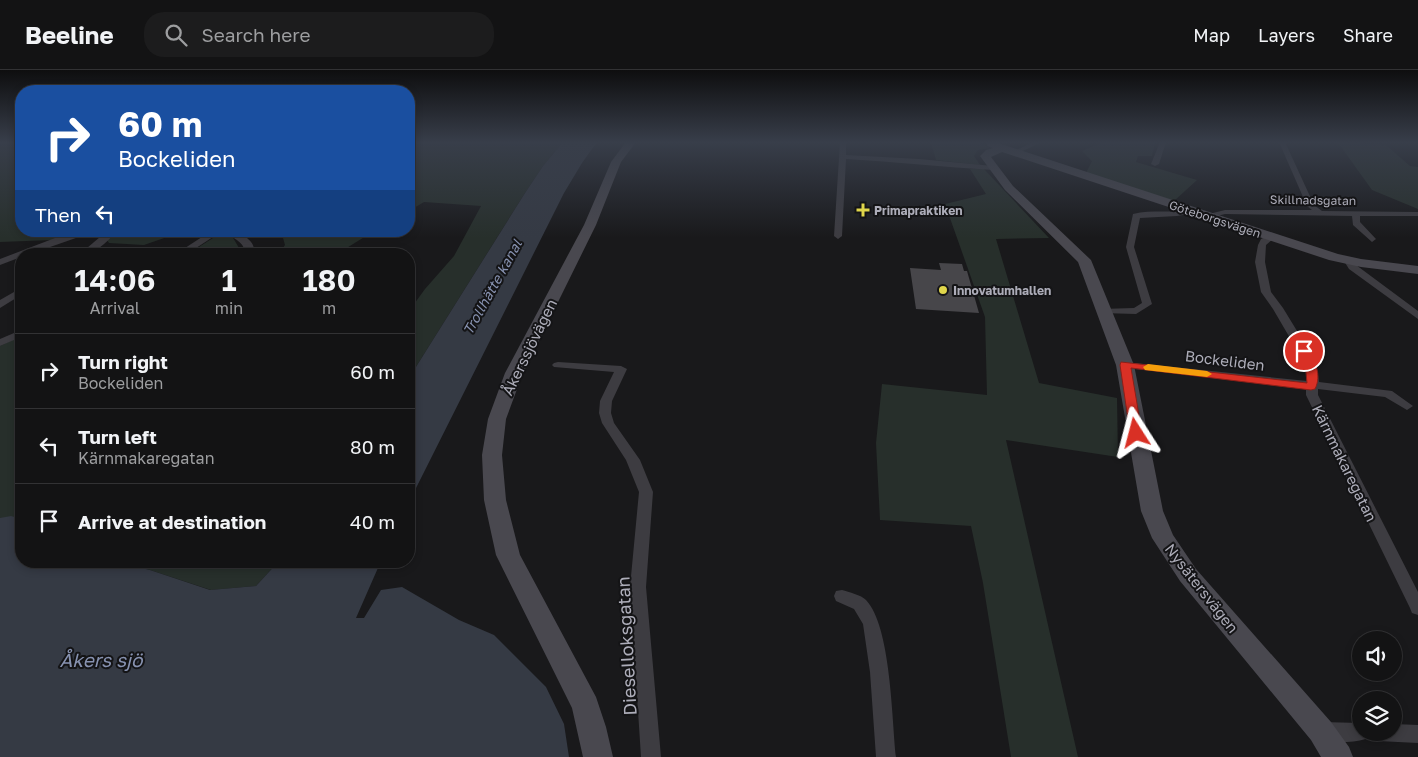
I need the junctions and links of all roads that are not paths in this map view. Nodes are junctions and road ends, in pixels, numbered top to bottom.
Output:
1 (611, 174) edge
2 (841, 174) edge
3 (998, 174) edge
4 (1080, 174) edge
5 (1297, 174) edge
6 (1191, 211) junction
7 (1320, 213) junction
8 (1356, 213) junction
9 (1418, 214) edge
10 (1208, 217) junction
11 (838, 236) dead end
12 (69, 237) edge
13 (107, 237) edge
14 (208, 237) edge
15 (238, 237) edge
16 (1271, 237) junction
17 (1372, 238) dead end
18 (37, 248) edge
19 (92, 248) edge
20 (190, 248) edge
21 (250, 248) edge
22 (15, 256) edge
23 (1349, 260) junction
24 (0, 262) edge
25 (1418, 270) edge
26 (15, 295) edge
27 (0, 306) edge
28 (1105, 311) junction
29 (1418, 316) edge
30 (15, 336) edge
31 (0, 343) edge
32 (558, 365) dead end
33 (1125, 365) junction
34 (1311, 386) junction
35 (1407, 406) dead end
36 (842, 596) dead end
37 (1418, 608) edge
38 (1321, 730) junction
39 (1352, 732) edge
40 (1402, 733) edge
41 (1418, 734) edge
42 (598, 757) edge
43 (651, 757) edge
44 (886, 757) edge
45 (1338, 757) edge

1 - 42 street, Åkerssjövägen
2 - 11 street
3 - 28 street, Nysätersvägen
4 - 6 street, Göteborgsvägen
5 - 7 street
6 - 10 street, Göteborgsvägen
6 - 28 street
7 - 8 street, Skillnadsgatan
7 - 10 street, Skillnadsgatan
8 - 9 street, Skillnadsgatan
8 - 17 street
10 - 16 street, Göteborgsvägen
12 - 18 street
13 - 19 street
14 - 20 street
15 - 21 street
16 - 23 street, Göteborgsvägen
16 - 34 street, Kärnmakaregatan
22 - 24 street
23 - 25 street, Göteborgsvägen
23 - 29 street
26 - 27 street
28 - 33 street, Nysätersvägen
30 - 31 street
32 - 43 street, Dieselloksgatan
33 - 34 street, Bockeliden
33 - 38 street, Nysätersvägen
34 - 35 street, Bockeliden
34 - 37 street, Kärnmakaregatan
36 - 44 street
38 - 39 street
38 - 45 street, Nysätersvägen
40 - 41 street

